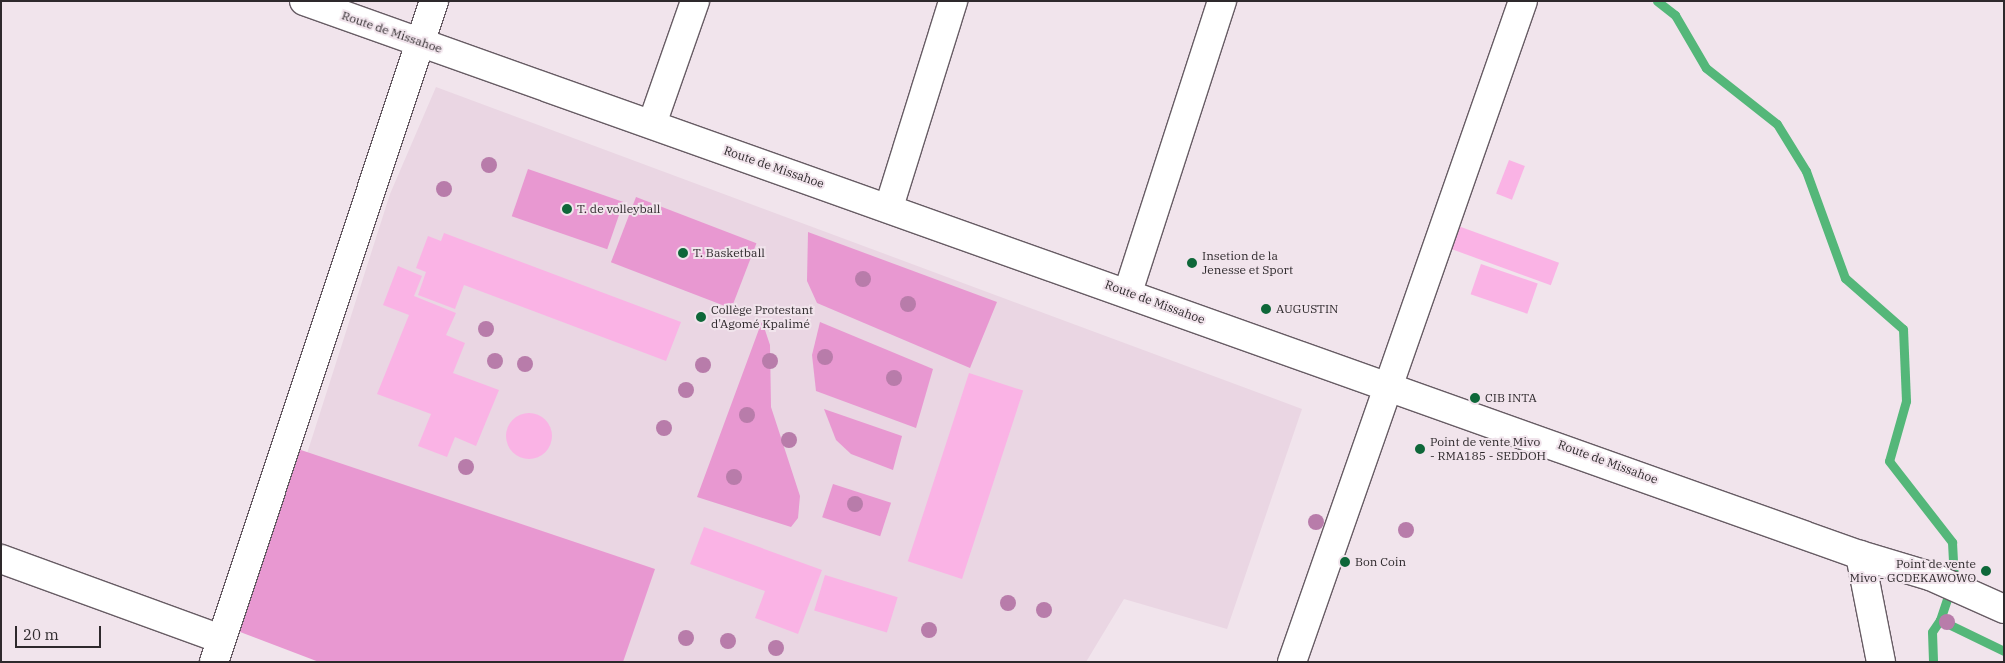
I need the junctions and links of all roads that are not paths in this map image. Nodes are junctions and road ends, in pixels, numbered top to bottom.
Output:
1 (304, 1) edge
2 (434, 1) edge
3 (695, 1) edge
4 (953, 1) edge
5 (1222, 1) edge
6 (1523, 1) edge
7 (420, 42) junction
8 (652, 124) junction
9 (889, 207) junction
10 (1128, 292) junction
11 (1389, 385) junction
12 (1860, 555) junction
13 (1, 559) edge
14 (2004, 609) edge
15 (217, 650) edge
16 (1292, 662) edge
17 (1881, 662) edge

1 - 7 street, Route de Missahoe
2 - 7 street
3 - 8 street
4 - 9 street
5 - 10 street
6 - 11 street
7 - 8 street, Route de Missahoe
7 - 15 street
8 - 9 street, Route de Missahoe
9 - 10 street, Route de Missahoe
10 - 11 street, Route de Missahoe
11 - 12 street, Route de Missahoe
11 - 16 street
12 - 14 street, Route de Missahoe
12 - 17 street
13 - 15 street

